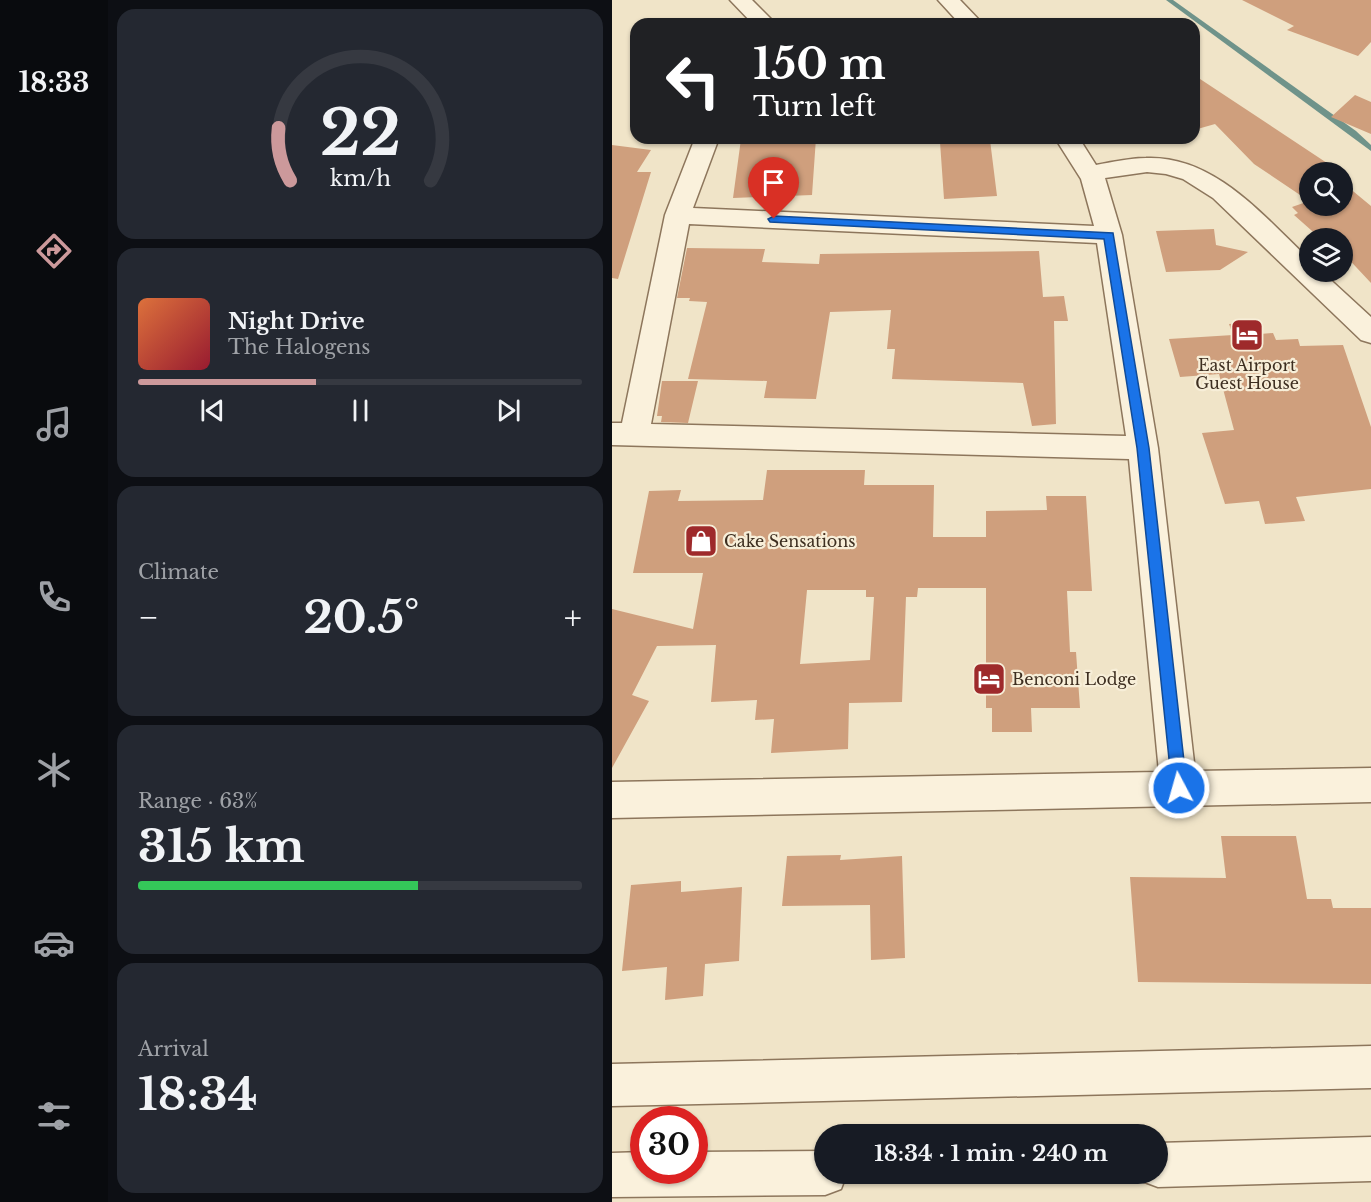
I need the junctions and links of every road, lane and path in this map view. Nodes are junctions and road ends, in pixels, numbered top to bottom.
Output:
1 (740, 0) edge
2 (948, 0) edge
3 (759, 18) edge
4 (966, 18) edge
5 (705, 144) edge
6 (1071, 144) edge
7 (1090, 173) junction
8 (678, 215) junction
9 (1109, 235) junction
10 (1371, 333) edge
11 (623, 434) edge
12 (1143, 448) junction
13 (1371, 785) edge
14 (1179, 788) junction
15 (612, 800) edge
16 (1371, 1067) edge
17 (612, 1085) edge
18 (1371, 1160) edge
19 (1168, 1165) edge
20 (814, 1173) edge
21 (612, 1175) edge

1 - 3 street
2 - 4 street
5 - 8 street
6 - 7 street
7 - 9 street
7 - 10 street
8 - 9 street
8 - 11 street
9 - 12 street
11 - 12 street
12 - 14 street
13 - 14 street
14 - 15 street
16 - 17 street
18 - 19 street
20 - 21 street

